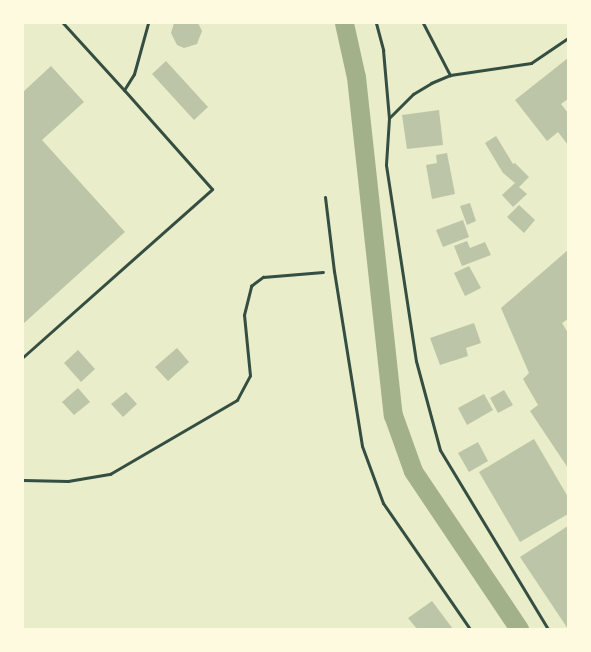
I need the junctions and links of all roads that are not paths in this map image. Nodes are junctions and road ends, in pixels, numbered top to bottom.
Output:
1 (63, 23) edge
2 (148, 23) edge
3 (376, 23) edge
4 (423, 23) edge
5 (568, 38) edge
6 (450, 75) junction
7 (124, 90) junction
8 (389, 118) junction
9 (325, 197) dead end
10 (23, 357) edge
11 (470, 629) edge
12 (548, 629) edge

1 - 7 lane
2 - 7 lane
3 - 8 lane
4 - 6 lane
5 - 6 lane
6 - 8 lane
7 - 10 lane
8 - 12 lane
9 - 11 lane

